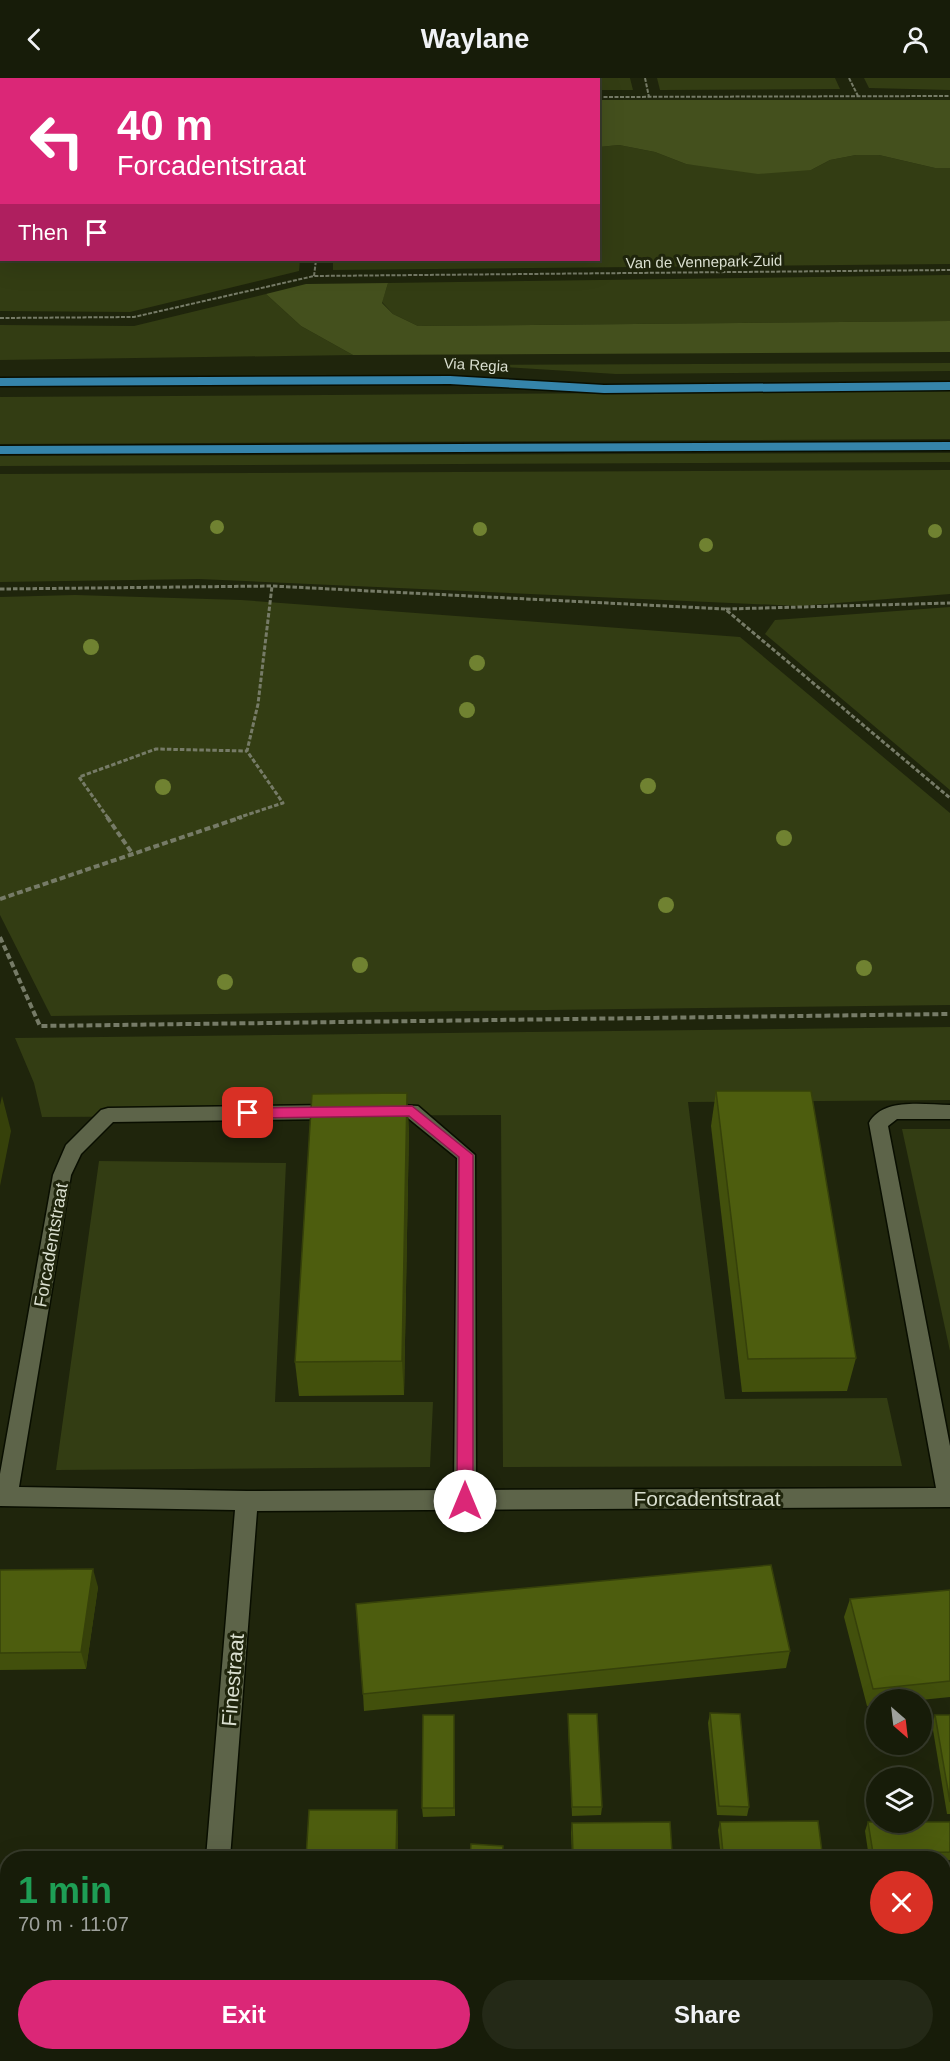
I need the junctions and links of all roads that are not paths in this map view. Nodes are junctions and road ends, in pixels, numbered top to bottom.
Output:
1 (0, 381) edge
2 (950, 386) edge
3 (950, 446) edge
4 (0, 450) edge
5 (950, 1112) edge
6 (4, 1496) edge
7 (949, 1497) edge
8 (247, 1501) junction
9 (465, 1501) junction
10 (219, 1851) edge

1 - 2 main road, Via Regia
3 - 4 main road
5 - 7 street
6 - 8 street, Forcadentstraat
6 - 9 street, Forcadentstraat
7 - 9 street, Forcadentstraat
8 - 9 street, Forcadentstraat
8 - 10 street, Finestraat

